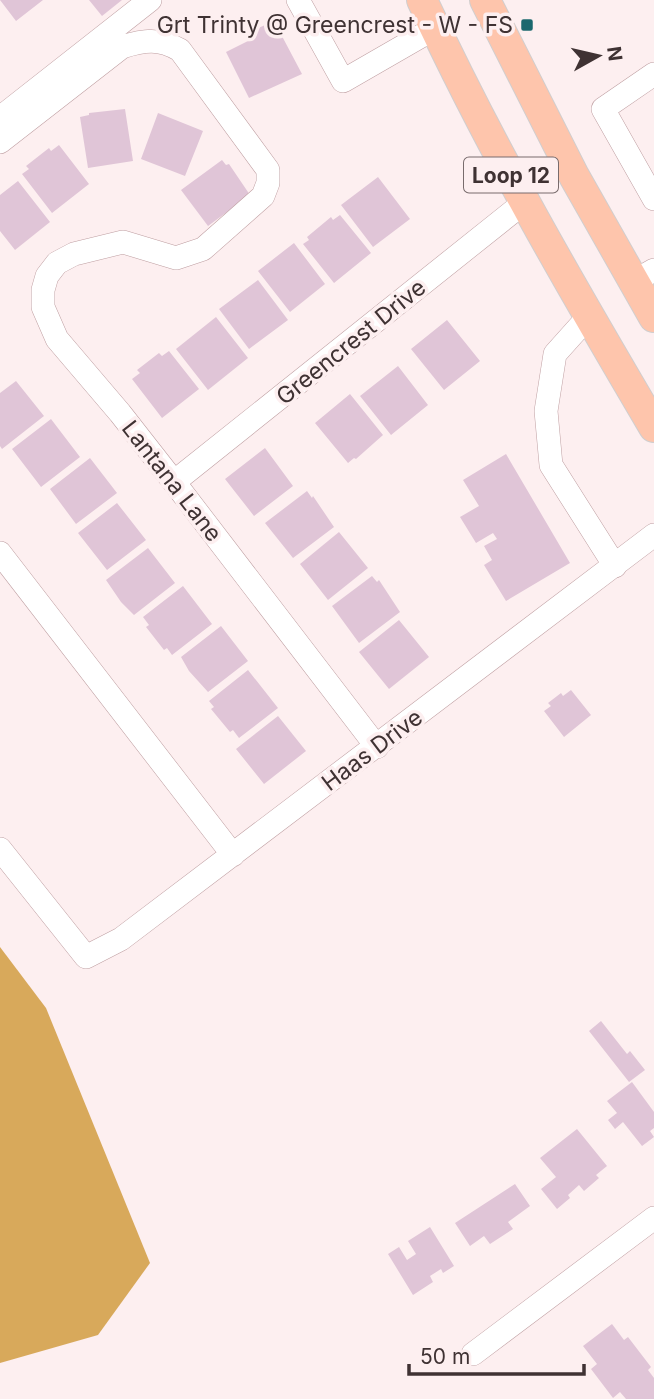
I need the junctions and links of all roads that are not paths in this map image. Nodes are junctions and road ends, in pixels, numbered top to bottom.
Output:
1 (150, 0) edge
2 (298, 0) edge
3 (422, 0) edge
4 (485, 0) edge
5 (435, 28) junction
6 (654, 74) edge
7 (0, 118) edge
8 (0, 142) edge
9 (645, 162) edge
10 (654, 199) edge
11 (526, 201) junction
12 (644, 276) edge
13 (589, 316) junction
14 (654, 317) edge
15 (654, 427) edge
16 (174, 482) junction
17 (654, 535) edge
18 (0, 553) edge
19 (615, 566) junction
20 (377, 747) junction
21 (0, 849) edge
22 (233, 855) junction
23 (654, 1218) edge
24 (474, 1354) dead end

1 - 7 street
2 - 5 street
3 - 5 main road, Loop 12
4 - 12 main road, Loop 12
5 - 11 main road, Loop 12
6 - 9 street
8 - 16 street, Lantana Lane
9 - 10 street
11 - 13 main road, Loop 12
11 - 16 street, Greencrest Drive
12 - 14 main road, Loop 12
13 - 15 main road, Loop 12
13 - 19 street
16 - 20 street, Lantana Lane
17 - 19 street, Haas Drive
18 - 22 street
19 - 20 street, Haas Drive
20 - 22 street, Haas Drive
21 - 22 street, Haas Drive
23 - 24 street

